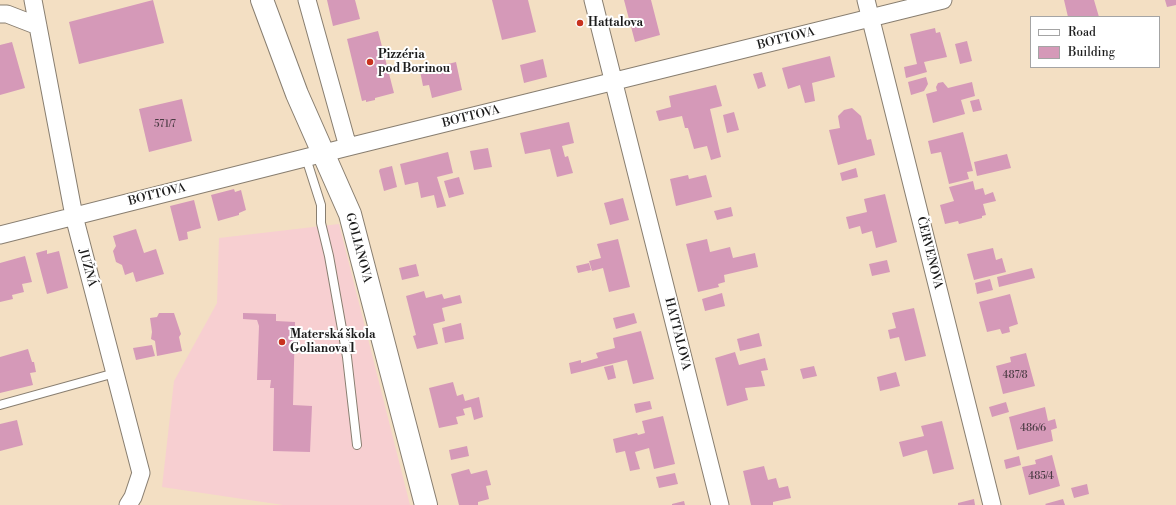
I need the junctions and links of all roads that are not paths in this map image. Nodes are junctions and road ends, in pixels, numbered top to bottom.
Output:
1 (33, 0) edge
2 (262, 0) edge
3 (307, 0) edge
4 (593, 0) edge
5 (866, 0) edge
6 (943, 0) edge
7 (0, 14) edge
8 (871, 19) junction
9 (38, 26) junction
10 (614, 82) junction
11 (348, 147) junction
12 (315, 156) junction
13 (74, 216) junction
14 (0, 235) edge
15 (115, 373) junction
16 (0, 405) edge
17 (357, 445) dead end
18 (128, 505) edge
19 (426, 505) edge
20 (720, 505) edge
21 (992, 505) edge

1 - 9 street, JUŽNÁ
2 - 12 street, GOLIANOVA
3 - 11 street
4 - 10 street, HATTALOVA
5 - 8 street, ČERVENOVA
6 - 8 street, BOTTOVA
7 - 9 street
8 - 10 street, BOTTOVA
8 - 21 street, ČERVENOVA
9 - 13 street, JUŽNÁ
10 - 11 street, BOTTOVA
10 - 20 street, HATTALOVA
11 - 12 street, BOTTOVA
12 - 13 street, BOTTOVA
12 - 17 lane, GOLIANOVA
12 - 19 street, GOLIANOVA
13 - 14 street, BOTTOVA
13 - 15 street, JUŽNÁ
15 - 16 lane
15 - 18 street, JUŽNÁ

